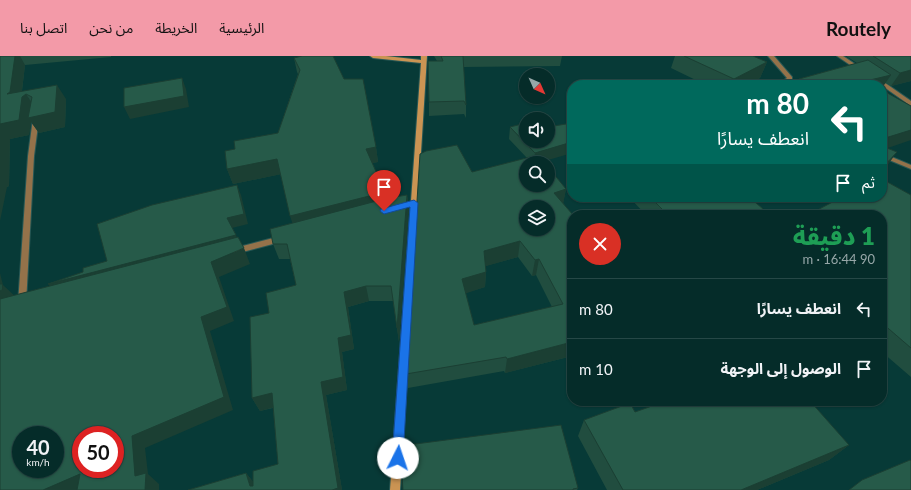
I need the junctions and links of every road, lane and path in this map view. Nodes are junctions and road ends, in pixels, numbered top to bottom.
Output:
1 (373, 56) edge
2 (771, 56) edge
3 (840, 56) edge
4 (424, 59) edge
5 (864, 71) edge
6 (870, 75) edge
7 (787, 80) edge
8 (877, 80) edge
9 (887, 87) edge
10 (911, 104) edge
11 (37, 112) edge
12 (887, 157) edge
13 (911, 167) edge
14 (291, 236) edge
15 (230, 253) edge
16 (22, 309) edge
17 (395, 490) edge

1 - 4 main road
2 - 7 street
3 - 5 street
4 - 17 main road
6 - 8 street
9 - 10 street
11 - 16 street
12 - 13 street
14 - 15 street

